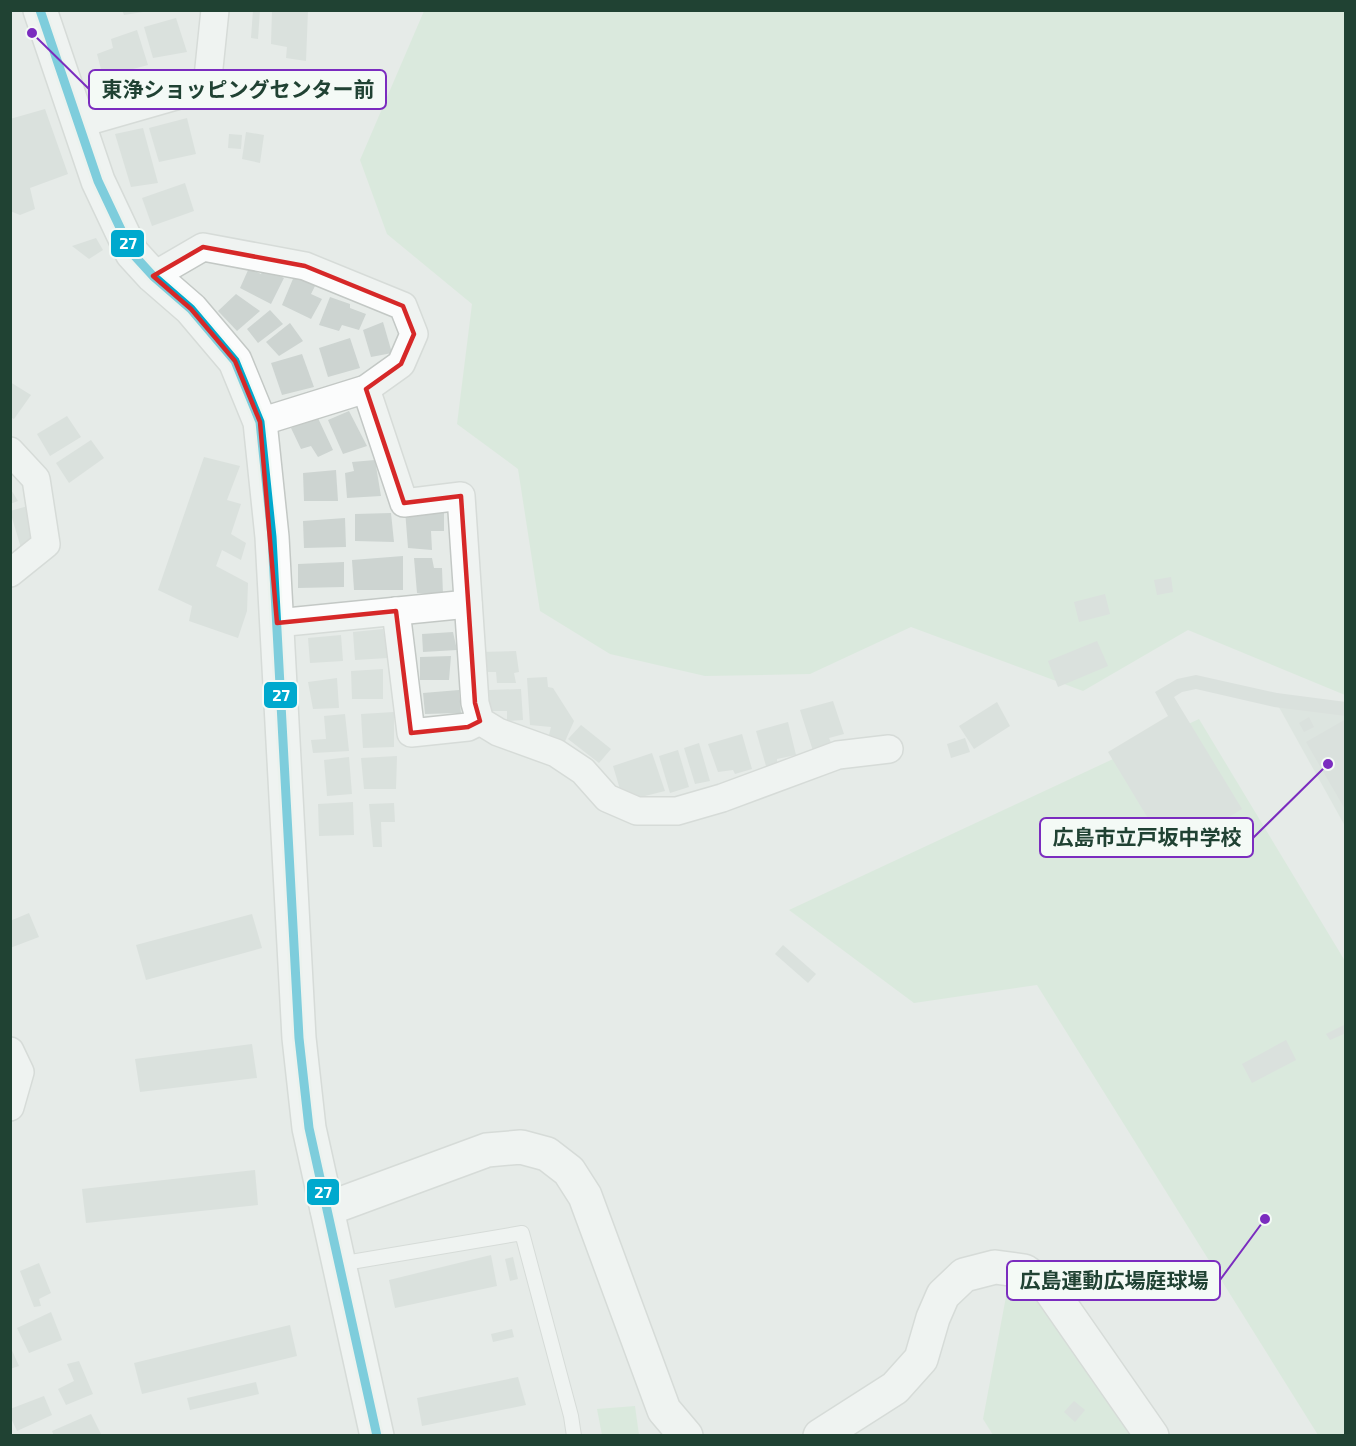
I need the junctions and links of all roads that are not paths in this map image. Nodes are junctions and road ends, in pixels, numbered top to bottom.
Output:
1 (40, 10) edge
2 (215, 10) edge
3 (78, 124) junction
4 (153, 276) junction
5 (366, 389) junction
6 (260, 422) junction
7 (10, 451) edge
8 (10, 573) edge
9 (468, 604) junction
10 (396, 611) junction
11 (277, 623) junction
12 (480, 721) junction
13 (889, 749) dead end
14 (10, 1051) edge
15 (10, 1107) edge
16 (327, 1209) junction
17 (339, 1264) junction
18 (377, 1436) edge
19 (574, 1436) edge
20 (686, 1436) edge
21 (820, 1436) edge
22 (1152, 1436) edge

1 - 3 street
2 - 3 street
3 - 4 street
4 - 5 street
4 - 6 street
5 - 6 street
5 - 9 street
6 - 11 street
7 - 8 street
9 - 10 street
9 - 12 street
10 - 11 street
10 - 12 street
11 - 16 street
12 - 13 street
14 - 15 street
16 - 17 street
16 - 20 street
17 - 18 street
17 - 19 lane
21 - 22 street

